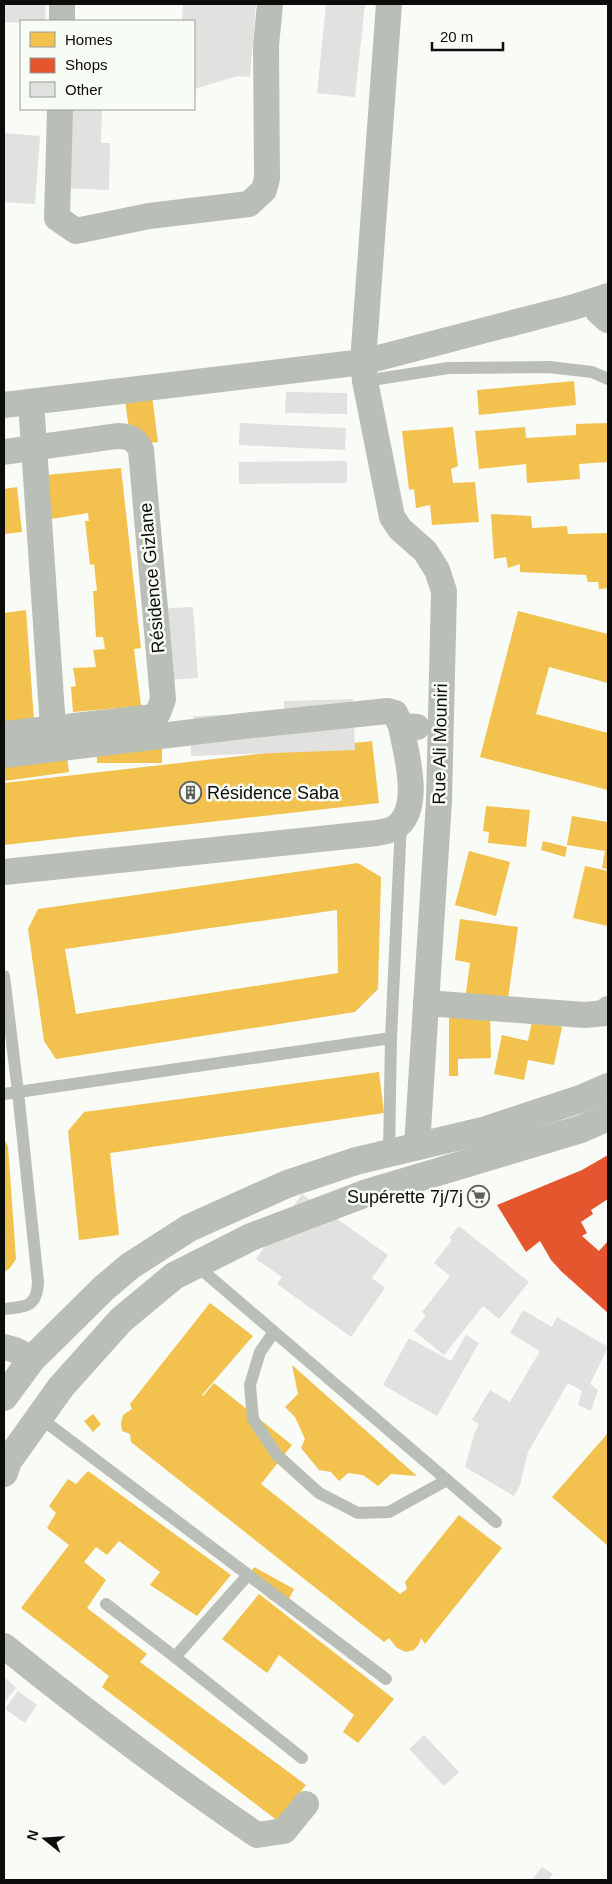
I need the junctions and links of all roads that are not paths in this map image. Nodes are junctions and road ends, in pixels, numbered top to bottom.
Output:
1 (62, 4) edge
2 (270, 4) edge
3 (389, 4) edge
4 (62, 20) edge
5 (60, 110) edge
6 (599, 309) edge
7 (364, 372) junction
8 (608, 379) edge
9 (30, 402) junction
10 (4, 405) edge
11 (34, 448) junction
12 (4, 452) edge
13 (401, 726) junction
14 (53, 728) junction
15 (440, 729) junction
16 (4, 734) edge
17 (4, 755) edge
18 (402, 821) junction
19 (4, 872) edge
20 (4, 976) edge
21 (426, 1003) junction
22 (608, 1009) edge
23 (391, 1038) junction
24 (608, 1087) edge
25 (18, 1092) junction
26 (4, 1094) edge
27 (608, 1118) edge
28 (417, 1146) junction
29 (389, 1153) junction
30 (196, 1265) junction
31 (4, 1309) edge
32 (274, 1332) junction
33 (4, 1347) edge
34 (32, 1358) junction
35 (4, 1397) edge
36 (39, 1417) junction
37 (4, 1473) edge
38 (447, 1480) junction
39 (496, 1522) dead end
40 (248, 1575) junction
41 (106, 1604) dead end
42 (4, 1646) edge
43 (176, 1657) junction
44 (386, 1679) dead end
45 (302, 1758) dead end
46 (306, 1804) dead end

1 - 4 street
2 - 5 street
3 - 7 street, Rue Ali Mouniri
6 - 7 street
7 - 8 lane
7 - 9 street
7 - 15 street, Rue Ali Mouniri
9 - 10 street
9 - 11 street
11 - 12 street, Résidence Gizlane
11 - 14 street
11 - 14 street, Résidence Gizlane
13 - 15 street
13 - 17 street
13 - 18 street
14 - 16 street, Résidence Gizlane
15 - 21 street, Rue Ali Mouniri
18 - 19 street
18 - 23 lane
20 - 25 lane
21 - 22 street
21 - 28 street, Rue Ali Mouniri
23 - 25 lane
23 - 29 lane
24 - 28 street
25 - 26 lane
25 - 31 lane
27 - 30 street
28 - 29 street
29 - 34 street
30 - 32 lane
30 - 36 street
32 - 38 lane
32 - 38 lane
33 - 34 street
34 - 35 street
36 - 37 street
36 - 40 lane
38 - 39 lane
40 - 43 lane
40 - 44 lane
41 - 43 lane
42 - 46 street
43 - 45 lane

